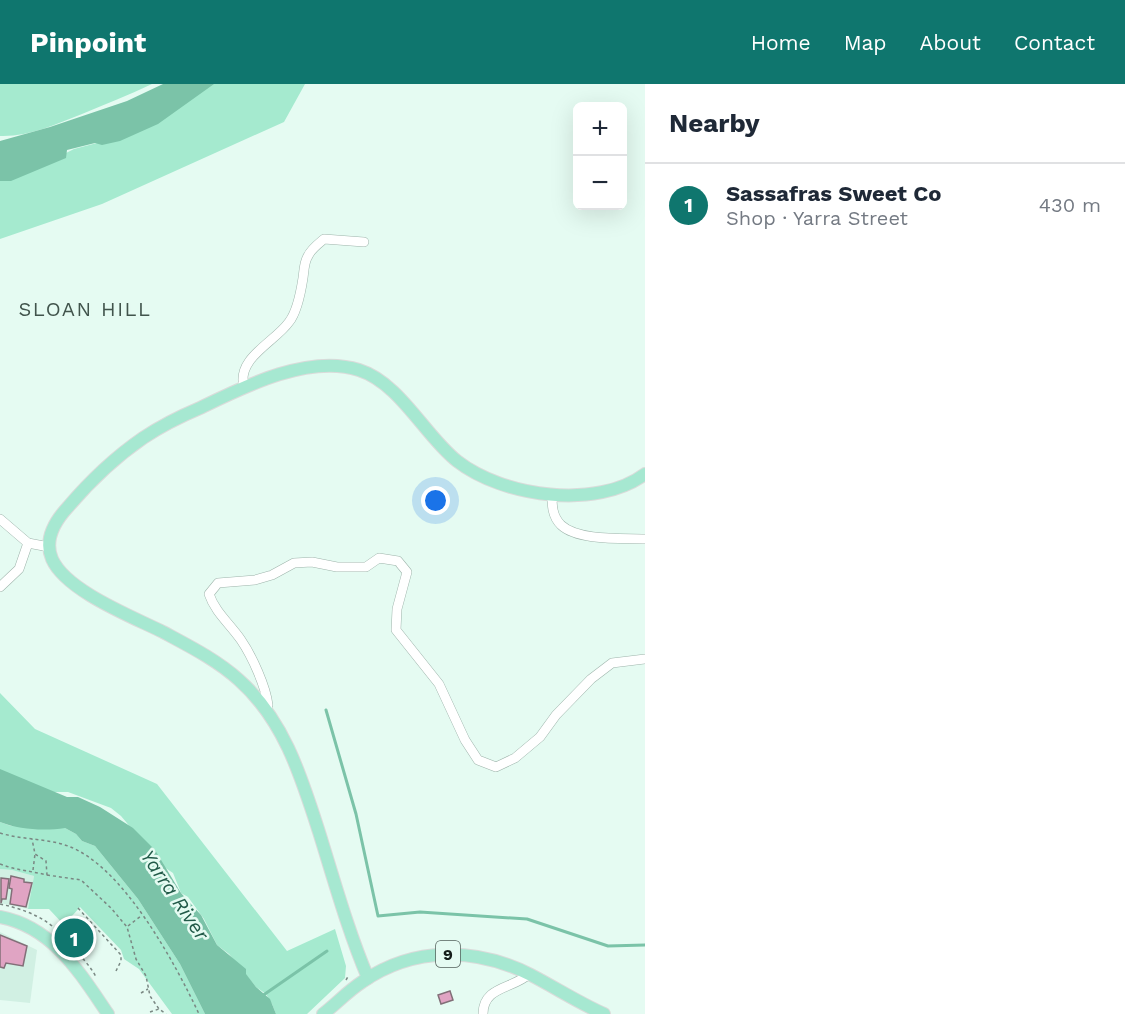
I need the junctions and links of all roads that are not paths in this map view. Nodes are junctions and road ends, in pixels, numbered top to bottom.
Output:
1 (363, 242) dead end
2 (244, 387) junction
3 (645, 474) edge
4 (552, 494) junction
5 (0, 519) edge
6 (645, 538) edge
7 (28, 543) junction
8 (49, 547) junction
9 (0, 587) edge
10 (645, 659) edge
11 (266, 708) junction
12 (0, 917) edge
13 (530, 974) junction
14 (368, 978) junction
15 (108, 1014) edge
16 (323, 1014) edge
17 (483, 1014) edge
18 (604, 1014) edge

1 - 2 street
2 - 4 main road
2 - 8 main road
3 - 4 main road
4 - 6 street
5 - 7 street
7 - 8 street
7 - 9 street
8 - 11 main road
10 - 11 street
11 - 14 main road
12 - 15 main road
13 - 14 main road, 9
13 - 17 street
13 - 18 main road, 9
14 - 16 main road, 9

